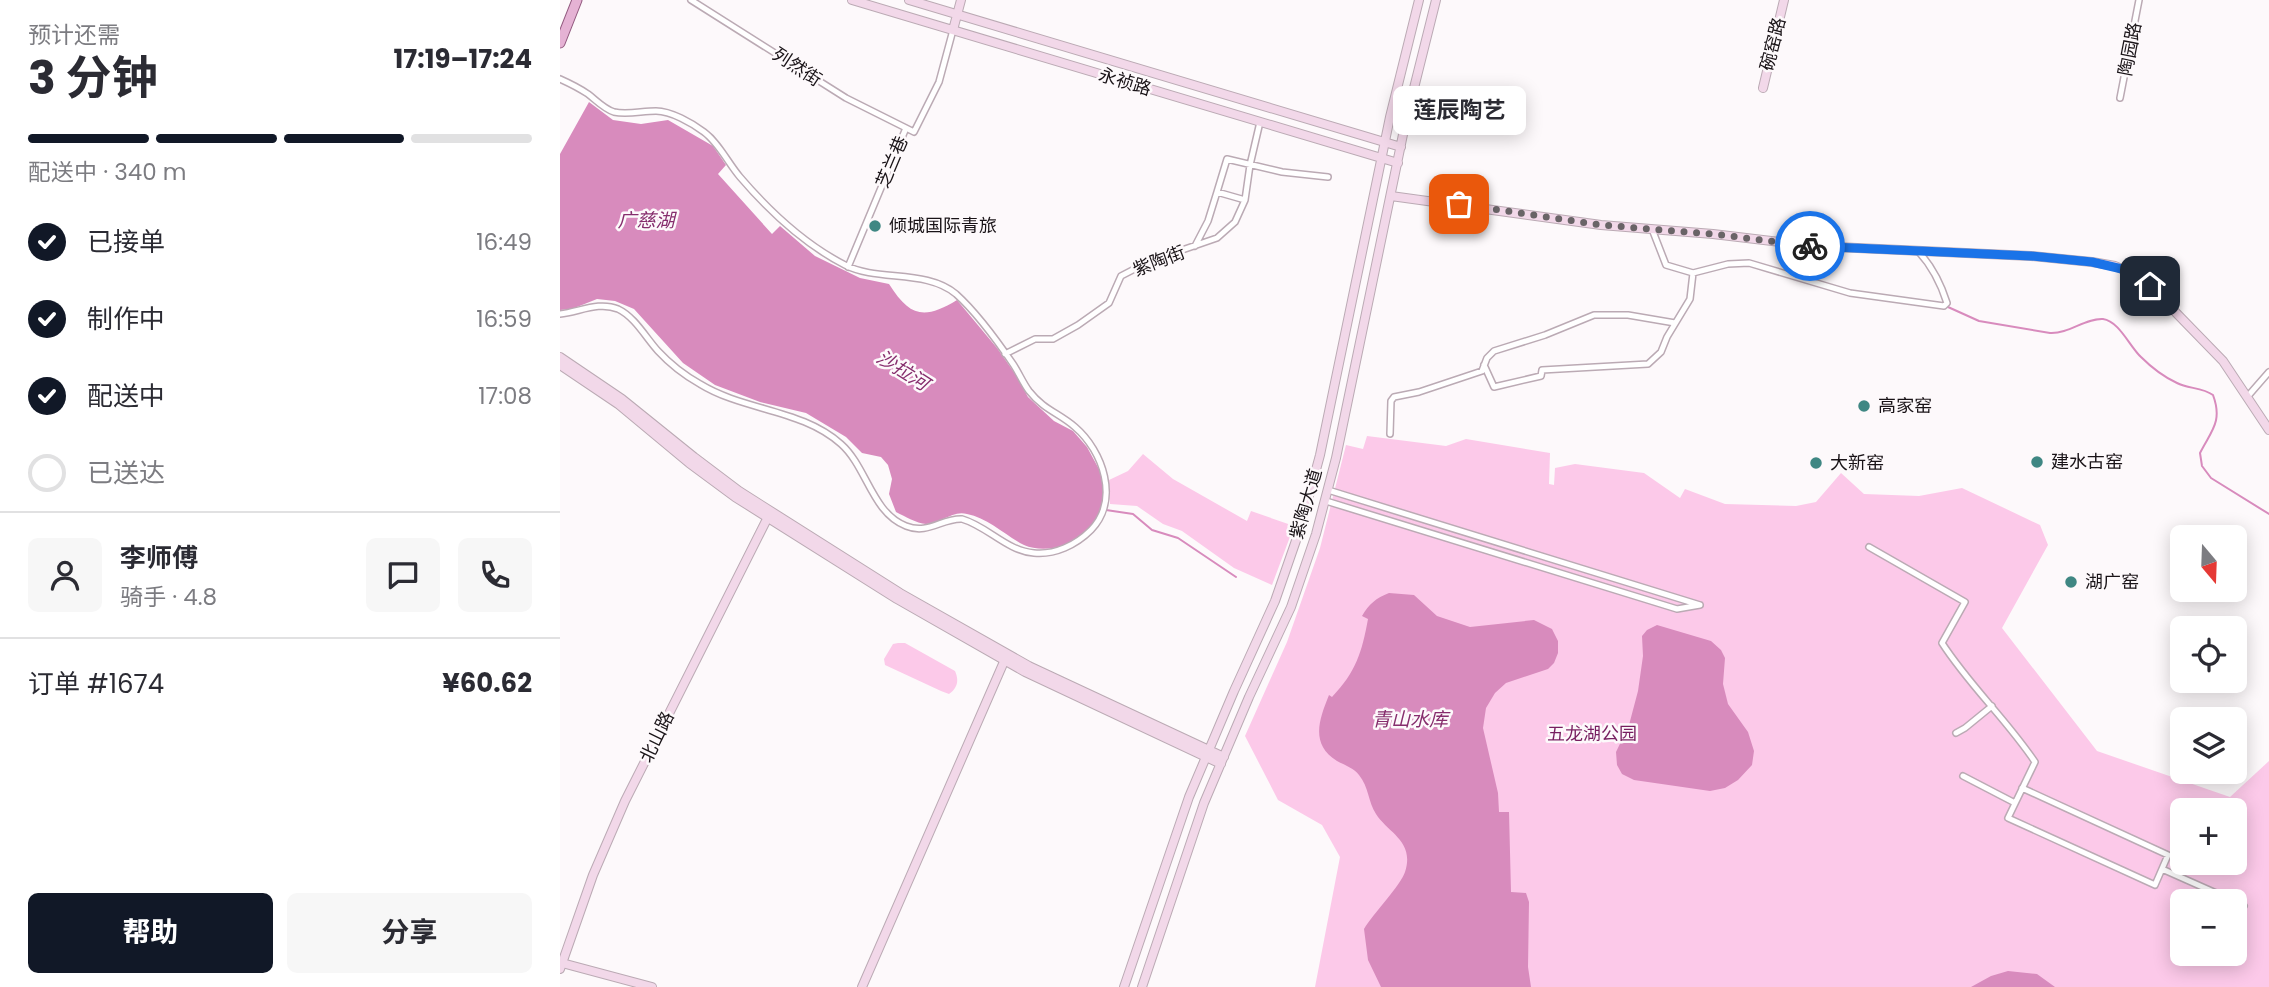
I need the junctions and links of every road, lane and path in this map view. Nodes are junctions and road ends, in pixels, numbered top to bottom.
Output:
1 (577, 0) edge
2 (691, 0) edge
3 (852, 0) edge
4 (909, 0) edge
5 (961, 0) edge
6 (1419, 0) edge
7 (1436, 0) edge
8 (1784, 0) edge
9 (2139, 0) edge
10 (957, 14) junction
11 (953, 30) junction
12 (560, 43) edge
13 (560, 79) edge
14 (1763, 88) dead end
15 (2120, 98) dead end
16 (1260, 122) junction
17 (906, 128) junction
18 (1385, 142) junction
19 (1401, 147) junction
20 (1382, 159) junction
21 (1398, 163) junction
22 (1250, 165) junction
23 (1328, 177) dead end
24 (1217, 192) junction
25 (1391, 195) junction
26 (1245, 200) junction
27 (1653, 229) junction
28 (1194, 247) junction
29 (1918, 251) junction
30 (848, 267) junction
31 (1693, 272) junction
32 (560, 314) edge
33 (1675, 323) junction
34 (1005, 354) junction
35 (560, 357) edge
36 (560, 365) edge
37 (1484, 365) junction
38 (2269, 372) edge
39 (2248, 396) junction
40 (2269, 430) edge
41 (1390, 435) dead end
42 (1328, 490) junction
43 (1326, 501) junction
44 (769, 515) junction
45 (1869, 547) dead end
46 (1006, 657) junction
47 (1992, 706) junction
48 (1956, 733) dead end
49 (1207, 754) junction
50 (1222, 761) junction
51 (1963, 776) dead end
52 (2022, 788) junction
53 (2015, 803) junction
54 (2162, 869) junction
55 (2207, 889) edge
56 (561, 968) edge
57 (652, 987) edge
58 (862, 987) edge
59 (1124, 987) edge
60 (1142, 987) edge

1 - 12 main road
2 - 17 street, 列然街
3 - 11 main road, 永祯路
4 - 10 main road, 永祯路
5 - 10 main road
6 - 18 main road, 紫陶大道
7 - 19 main road, 紫陶大道
8 - 14 main road, 碗窑路
9 - 15 street, 陶园路
10 - 11 main road
10 - 18 main road, 永祯路
11 - 16 main road, 永祯路
11 - 17 street, 芝兰巷
13 - 30 street
16 - 20 main road, 永祯路
16 - 22 street, 紫陶街
17 - 30 street, 芝兰巷
18 - 19 main road, 永祯路
18 - 20 main road, 紫陶大道
19 - 21 main road, 紫陶大道
20 - 21 main road, 永祯路
20 - 49 main road, 紫陶大道
21 - 25 main road, 紫陶大道
22 - 23 street
22 - 24 street
22 - 26 street, 紫陶街
24 - 26 street
24 - 28 street
25 - 27 main road
25 - 42 main road, 紫陶大道
26 - 28 street, 紫陶街
27 - 29 main road
27 - 31 street
28 - 34 street, 紫陶街
29 - 31 street
29 - 39 main road
30 - 34 street
31 - 33 street
32 - 34 street
33 - 37 street
33 - 37 street
35 - 44 main road
36 - 44 main road
37 - 41 street
38 - 39 street
39 - 40 main road
42 - 43 main road, 紫陶大道
42 - 43 street
43 - 50 main road, 紫陶大道
44 - 46 main road
44 - 56 main road, 北山路
45 - 47 street
46 - 49 main road
46 - 58 main road
47 - 48 street
47 - 52 street
49 - 50 main road
49 - 59 main road, 紫陶大道
50 - 60 main road, 紫陶大道
51 - 53 street
52 - 53 street
52 - 54 street
53 - 54 street
54 - 55 street
56 - 57 main road

